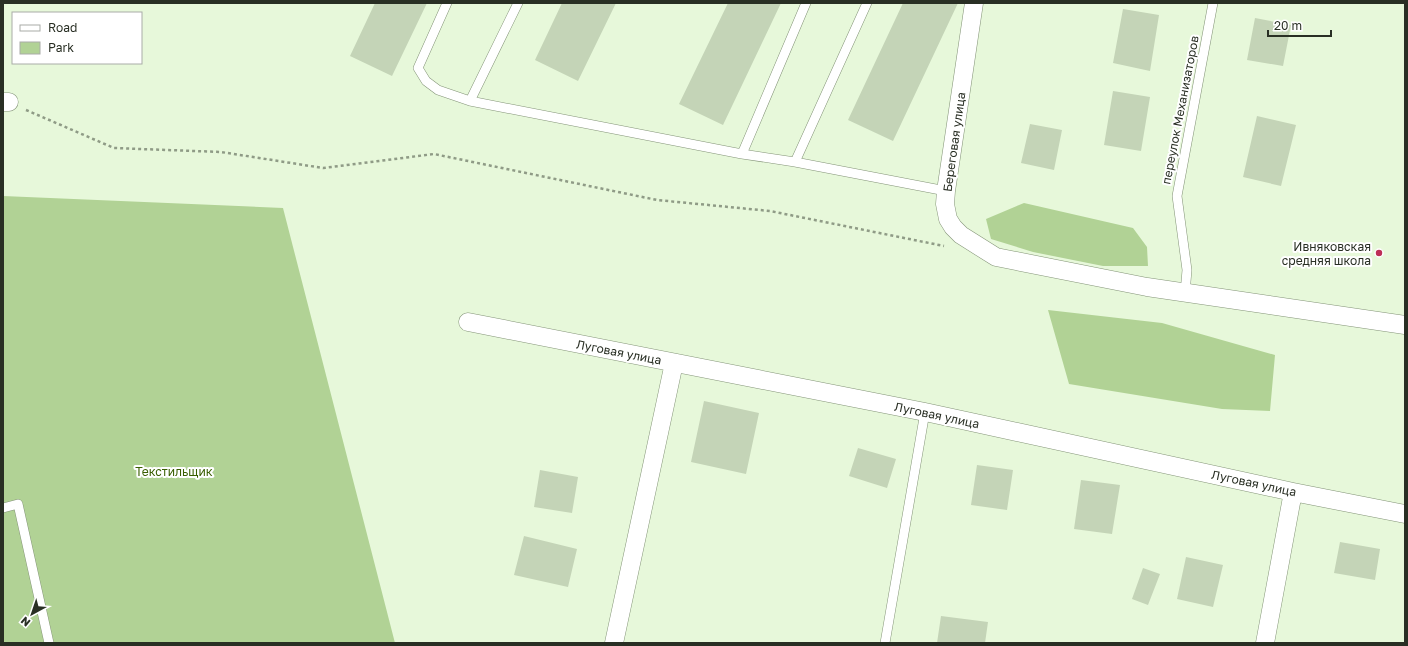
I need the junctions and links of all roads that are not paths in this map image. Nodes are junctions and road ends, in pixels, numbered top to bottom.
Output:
1 (447, 3) edge
2 (518, 3) edge
3 (806, 3) edge
4 (866, 3) edge
5 (974, 3) edge
6 (1213, 3) edge
7 (470, 101) junction
8 (742, 154) junction
9 (795, 162) junction
10 (946, 191) junction
11 (1185, 293) junction
12 (468, 322) dead end
13 (1405, 325) edge
14 (674, 363) junction
15 (925, 412) junction
16 (1293, 492) junction
17 (3, 508) edge
18 (1405, 514) edge
19 (49, 643) edge
20 (614, 643) edge
21 (885, 643) edge
22 (1265, 643) edge

1 - 7 lane
2 - 7 lane
3 - 8 lane
4 - 9 lane
5 - 10 street, Береговая улица
6 - 11 lane, переулок Механизаторов
7 - 8 lane
8 - 9 lane
9 - 10 lane
10 - 11 street, Береговая улица
11 - 13 street
12 - 14 street, Луговая улица
14 - 15 street, Луговая улица
14 - 20 street
15 - 16 street, Луговая улица
15 - 21 lane
16 - 18 street, Луговая улица
16 - 22 street
17 - 19 lane

